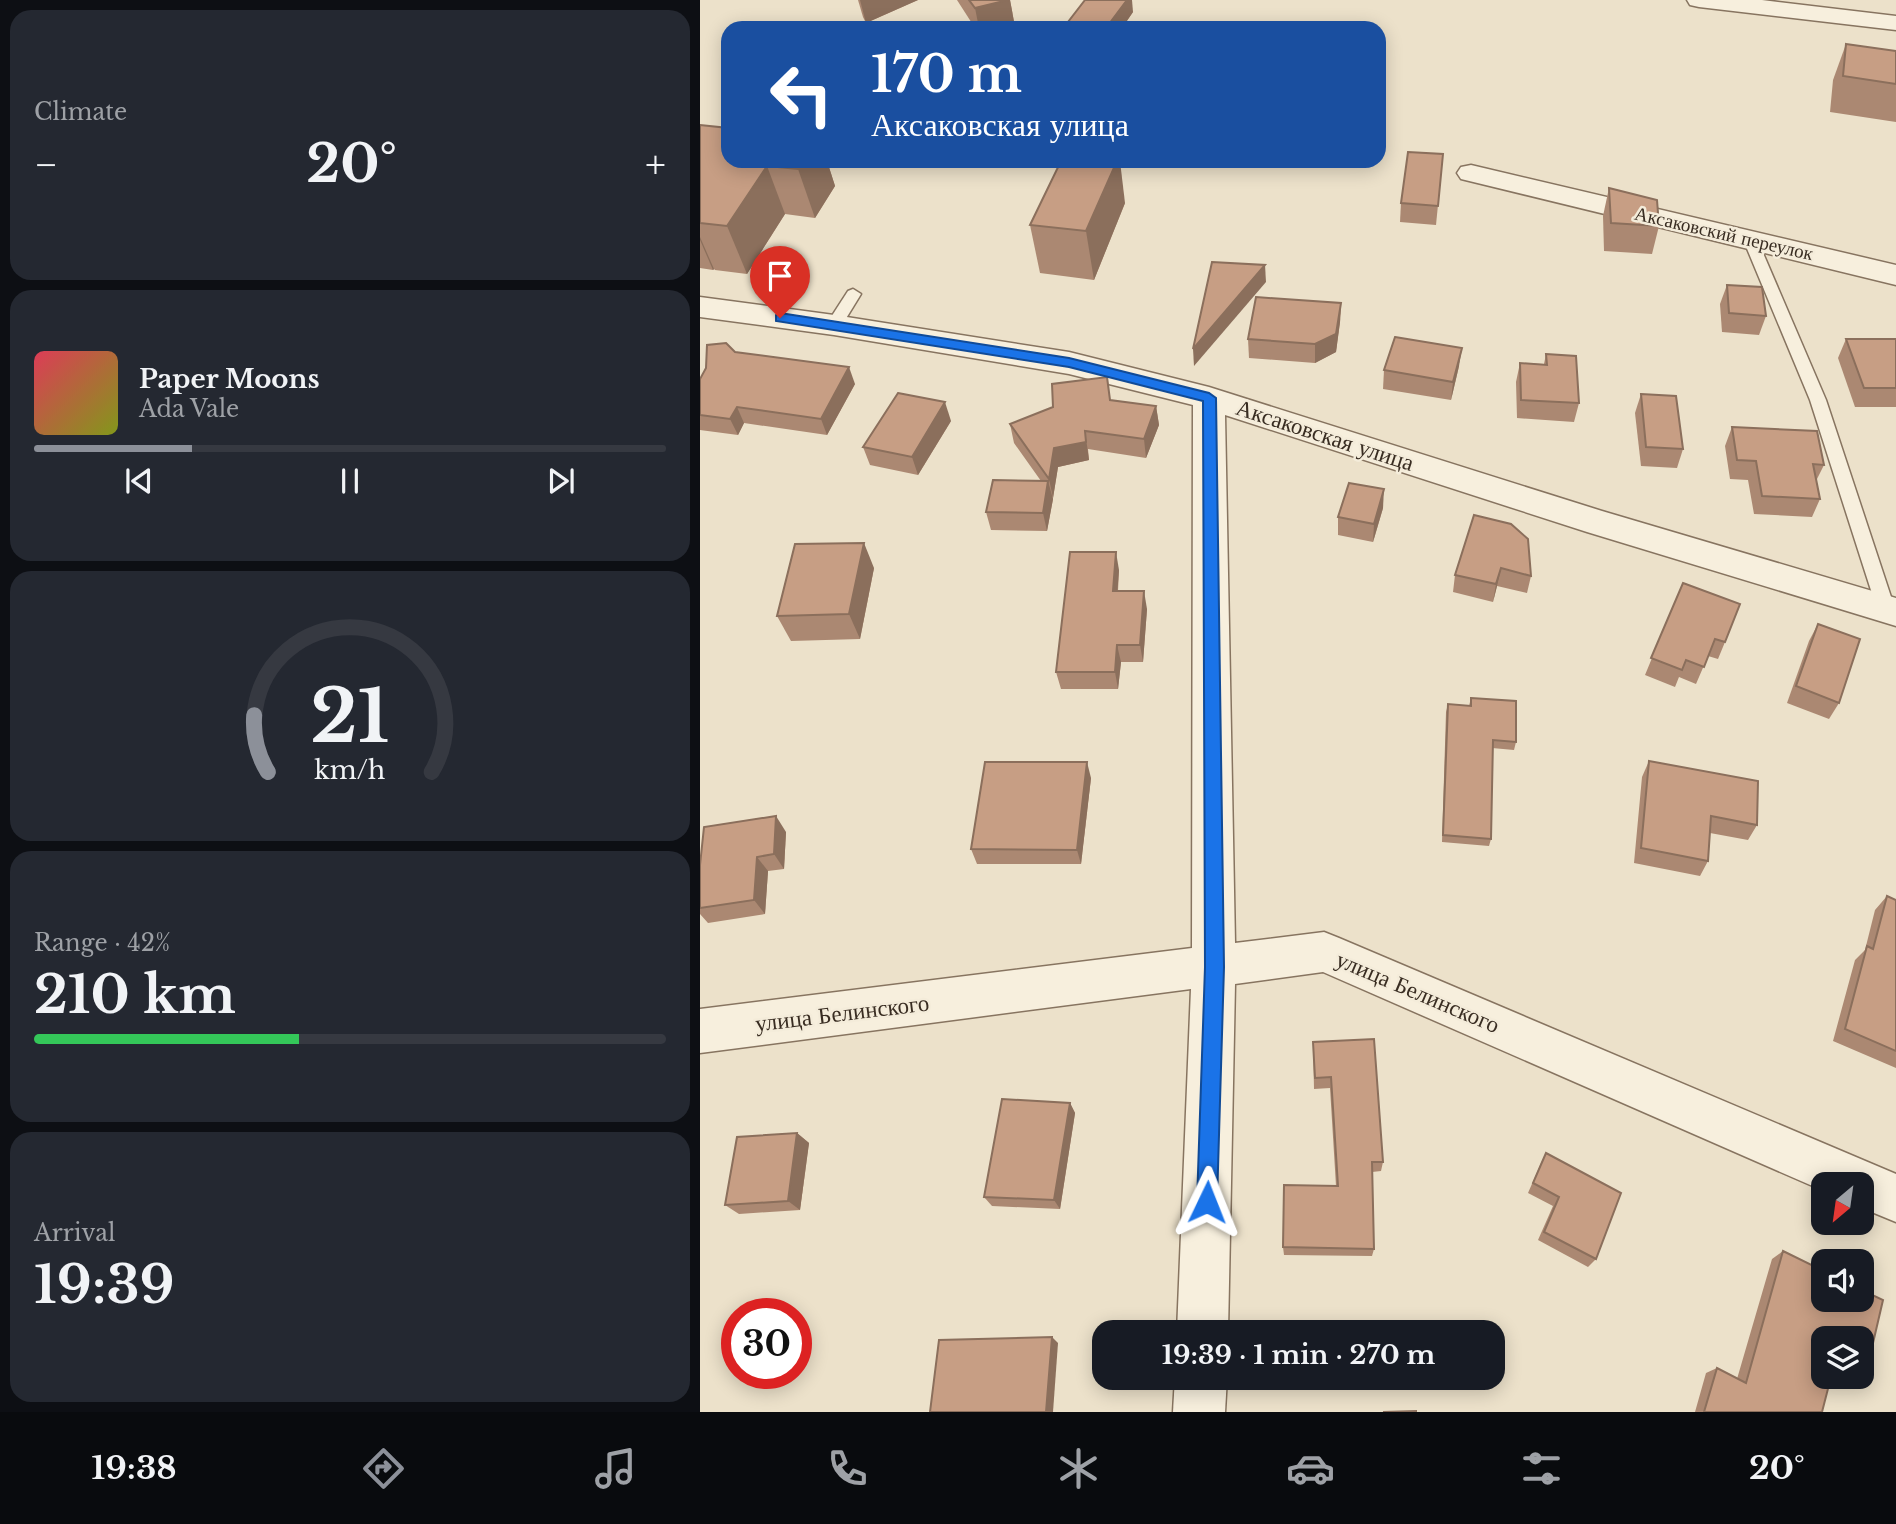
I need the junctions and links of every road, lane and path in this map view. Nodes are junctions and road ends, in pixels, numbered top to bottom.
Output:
1 (1699, 0) edge
2 (1896, 23) edge
3 (1471, 173) dead end
4 (1750, 239) junction
5 (1896, 275) edge
6 (853, 294) dead end
7 (700, 307) edge
8 (834, 325) junction
9 (1209, 398) junction
10 (1891, 611) edge
11 (1214, 967) junction
12 (700, 1031) edge
13 (1896, 1198) edge
14 (1202, 1320) edge
15 (1200, 1390) edge
16 (1199, 1412) edge

1 - 2 street
3 - 4 street, Аксаковский переулок
4 - 5 street, Аксаковский переулок
4 - 10 lane
6 - 8 lane
7 - 8 street, Аксаковская улица
8 - 9 street, Аксаковская улица
9 - 10 street, Аксаковская улица
9 - 11 street
11 - 12 street, улица Белинского
11 - 13 street, улица Белинского
11 - 14 street
15 - 16 street

